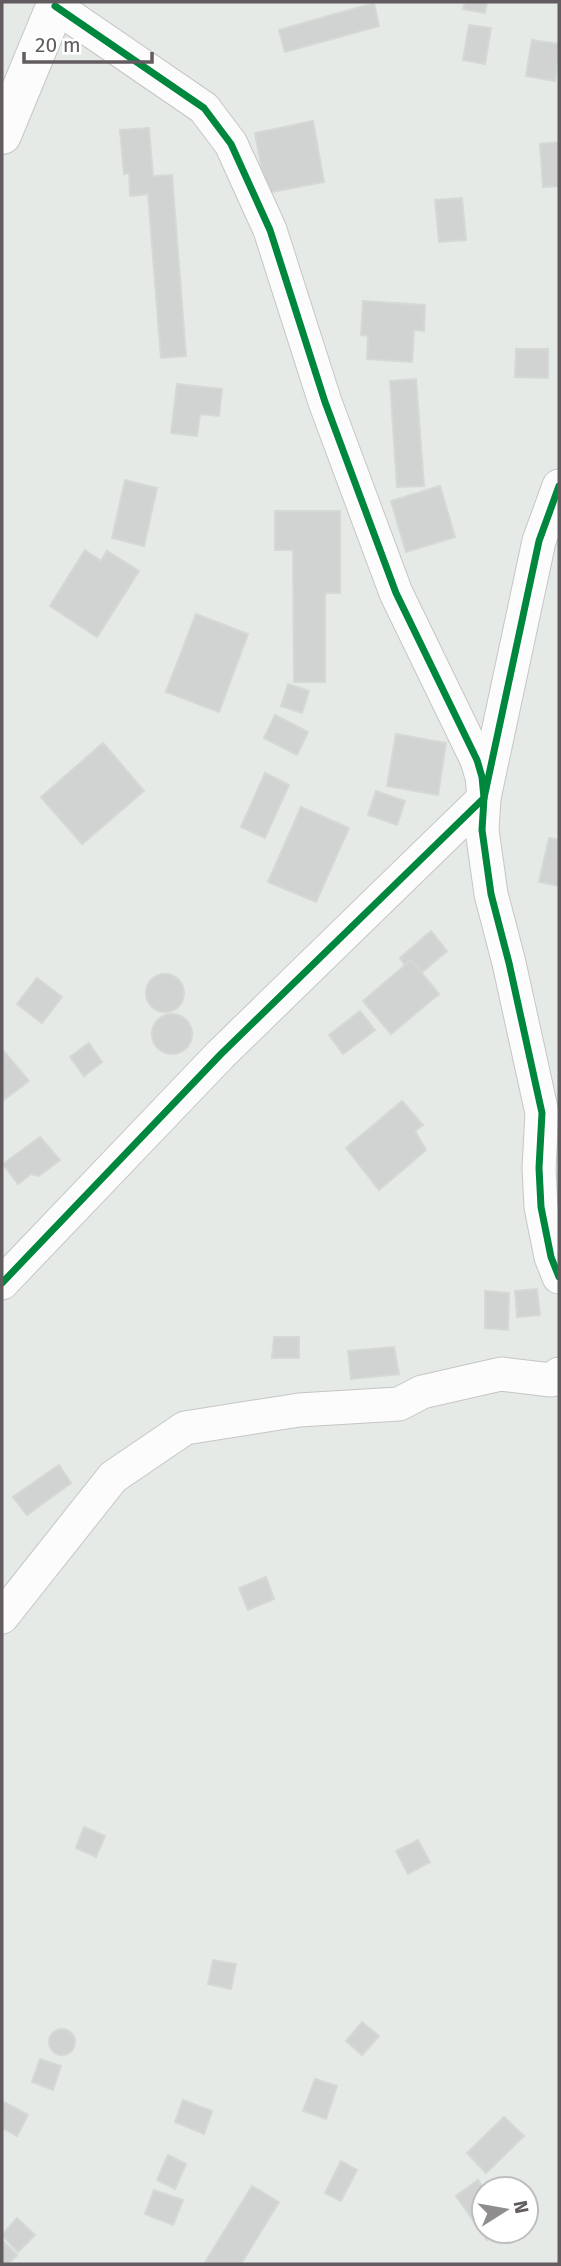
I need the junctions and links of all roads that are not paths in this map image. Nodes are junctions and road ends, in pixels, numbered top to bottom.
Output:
1 (56, 4) edge
2 (2, 135) edge
3 (559, 486) edge
4 (553, 524) edge
5 (484, 798) junction
6 (559, 1277) edge
7 (2, 1283) edge
8 (559, 1374) edge
9 (2, 1617) edge

1 - 2 street
1 - 5 street
3 - 4 street
4 - 5 street
5 - 6 street
5 - 7 street
8 - 9 street

